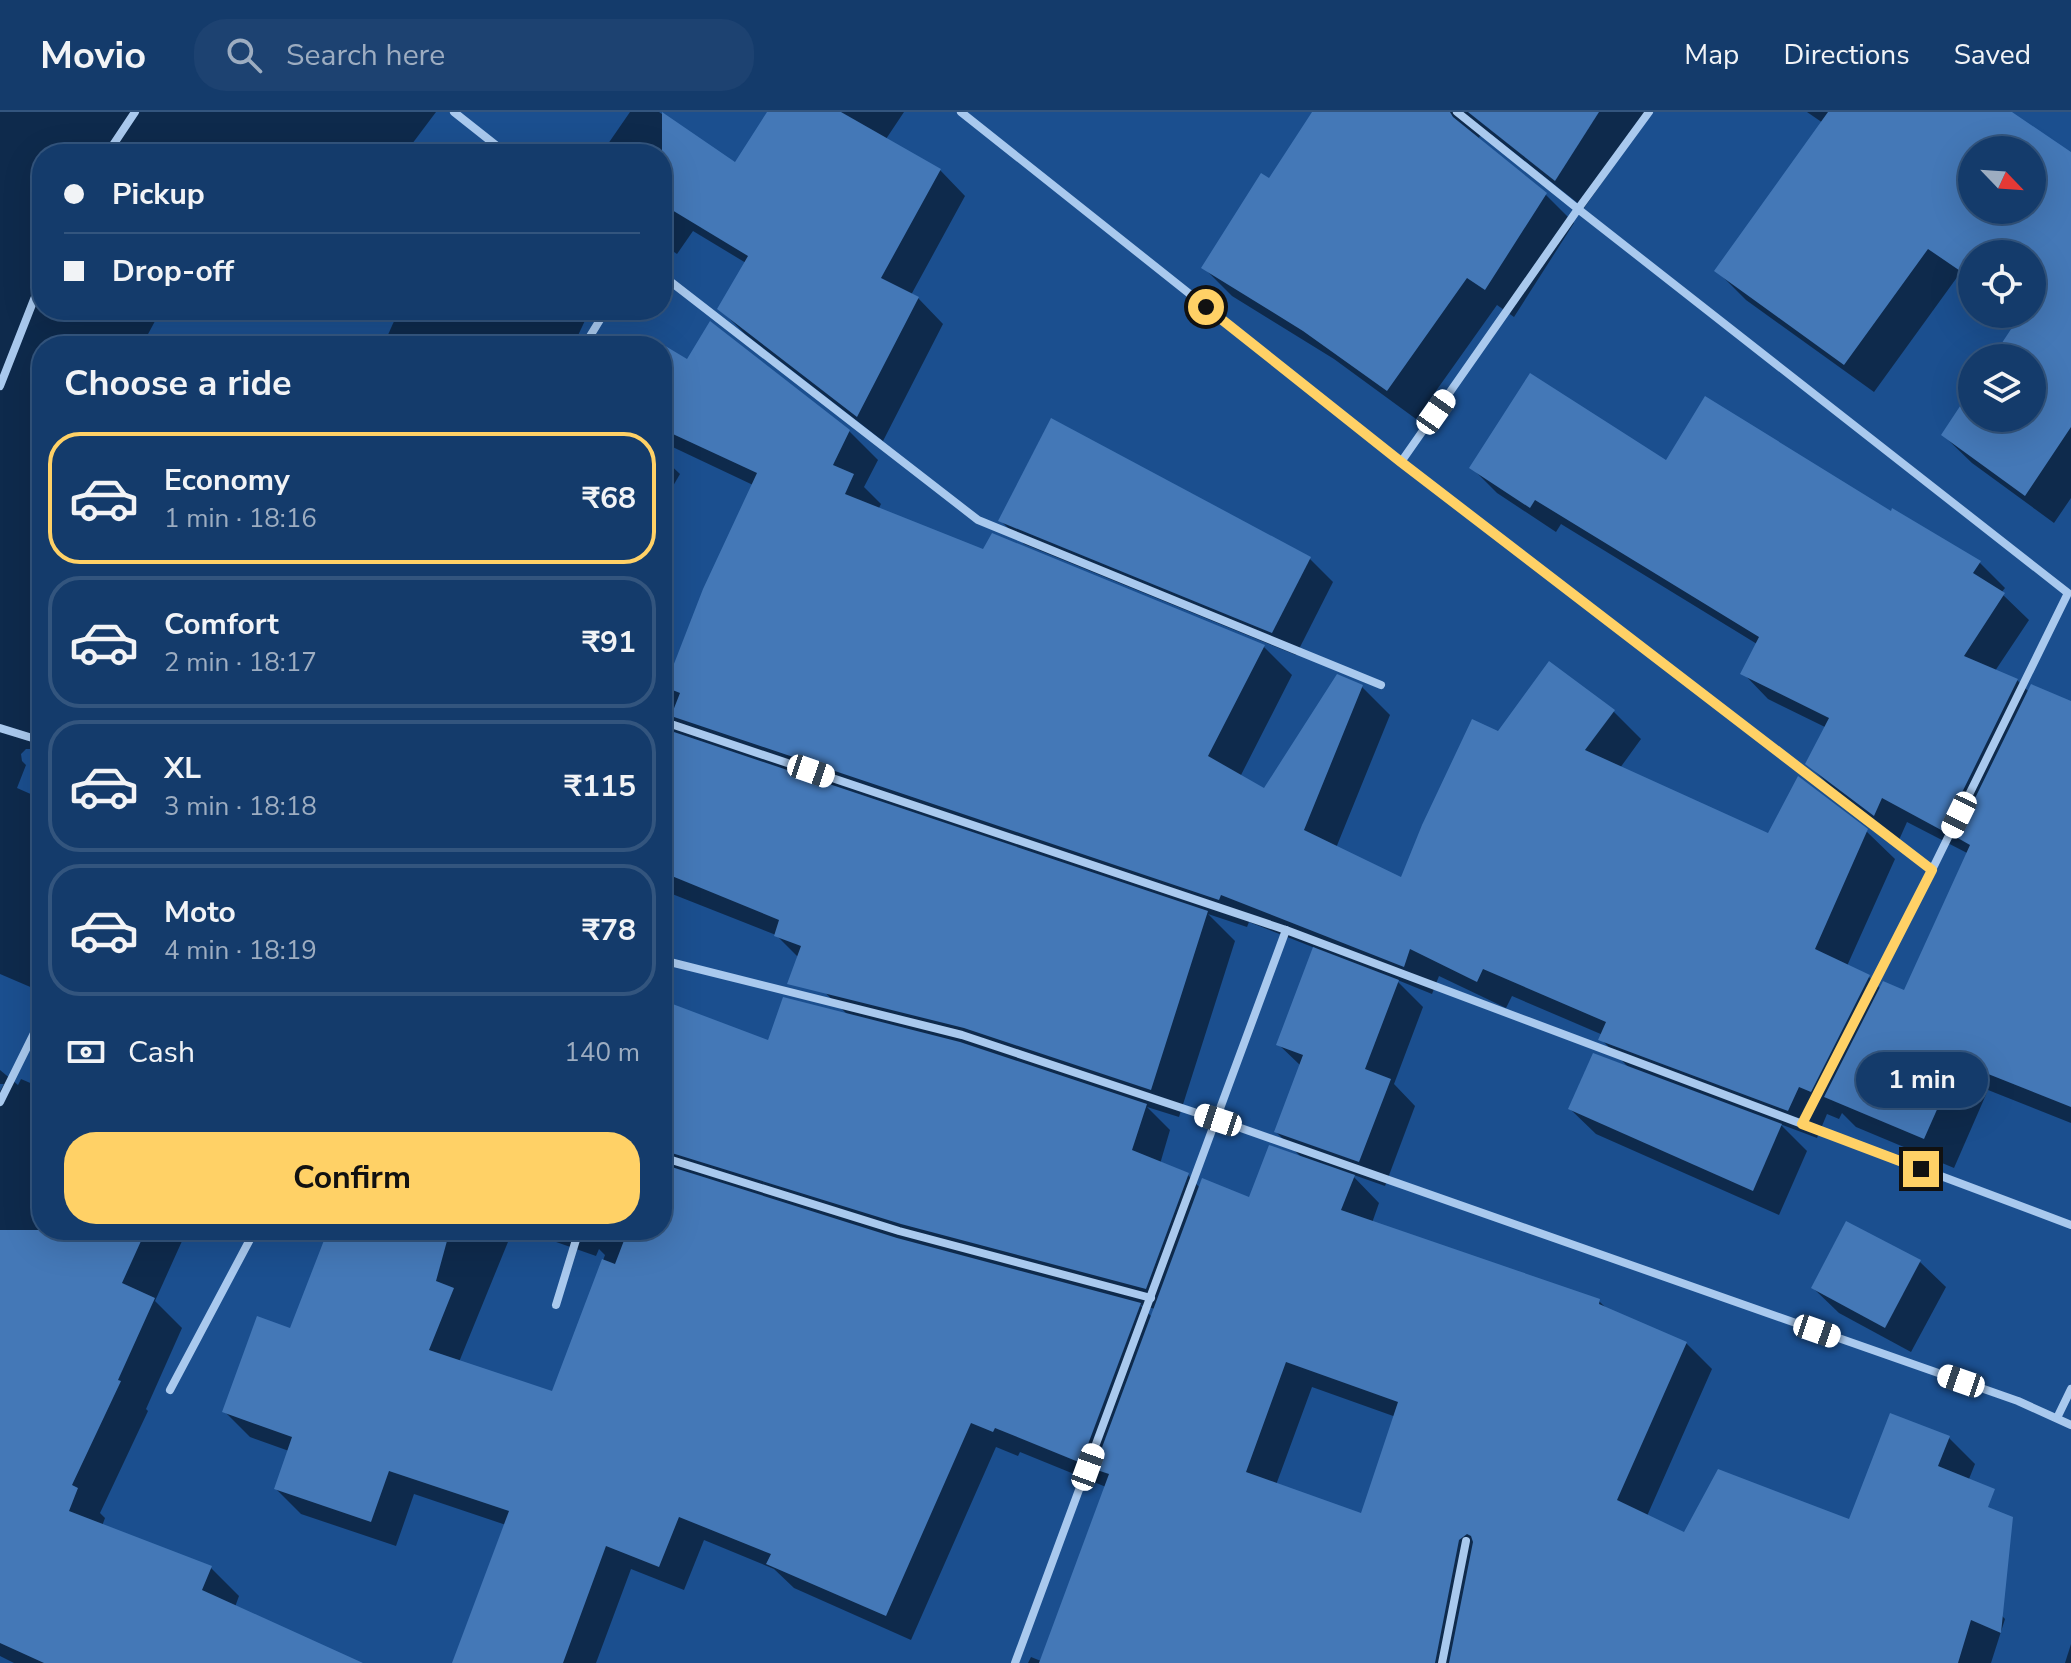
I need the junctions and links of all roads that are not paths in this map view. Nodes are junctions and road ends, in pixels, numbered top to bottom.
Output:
1 (135, 112) edge
2 (454, 112) edge
3 (961, 112) edge
4 (1457, 112) edge
5 (1649, 112) edge
6 (114, 144) edge
7 (494, 144) edge
8 (1578, 209) junction
9 (672, 283) edge
10 (32, 304) edge
11 (0, 386) edge
12 (1401, 462) junction
13 (1381, 685) dead end
14 (672, 724) edge
15 (0, 728) edge
16 (32, 738) edge
17 (1932, 870) junction
18 (1286, 930) junction
19 (672, 963) edge
20 (32, 1037) edge
21 (0, 1102) edge
22 (1218, 1120) junction
23 (1802, 1124) junction
24 (672, 1160) edge
25 (2071, 1225) edge
26 (250, 1240) edge
27 (576, 1240) edge
28 (1151, 1298) junction
29 (556, 1305) dead end
30 (2071, 1389) edge
31 (170, 1390) dead end
32 (2057, 1418) junction
33 (2071, 1425) edge
34 (1466, 1541) dead end
35 (1015, 1663) edge
36 (1442, 1663) edge

1 - 6 street
2 - 7 street
3 - 12 street
4 - 8 street
5 - 8 street
8 - 12 street
8 - 17 street
9 - 13 street
10 - 11 street
12 - 17 street
14 - 18 street
15 - 16 street
17 - 23 street
18 - 22 street
18 - 23 street
19 - 22 street
20 - 21 street
22 - 28 street
22 - 32 street
23 - 25 street
24 - 28 street
26 - 31 street
27 - 29 street
28 - 35 street
30 - 32 street
32 - 33 street
34 - 36 street

